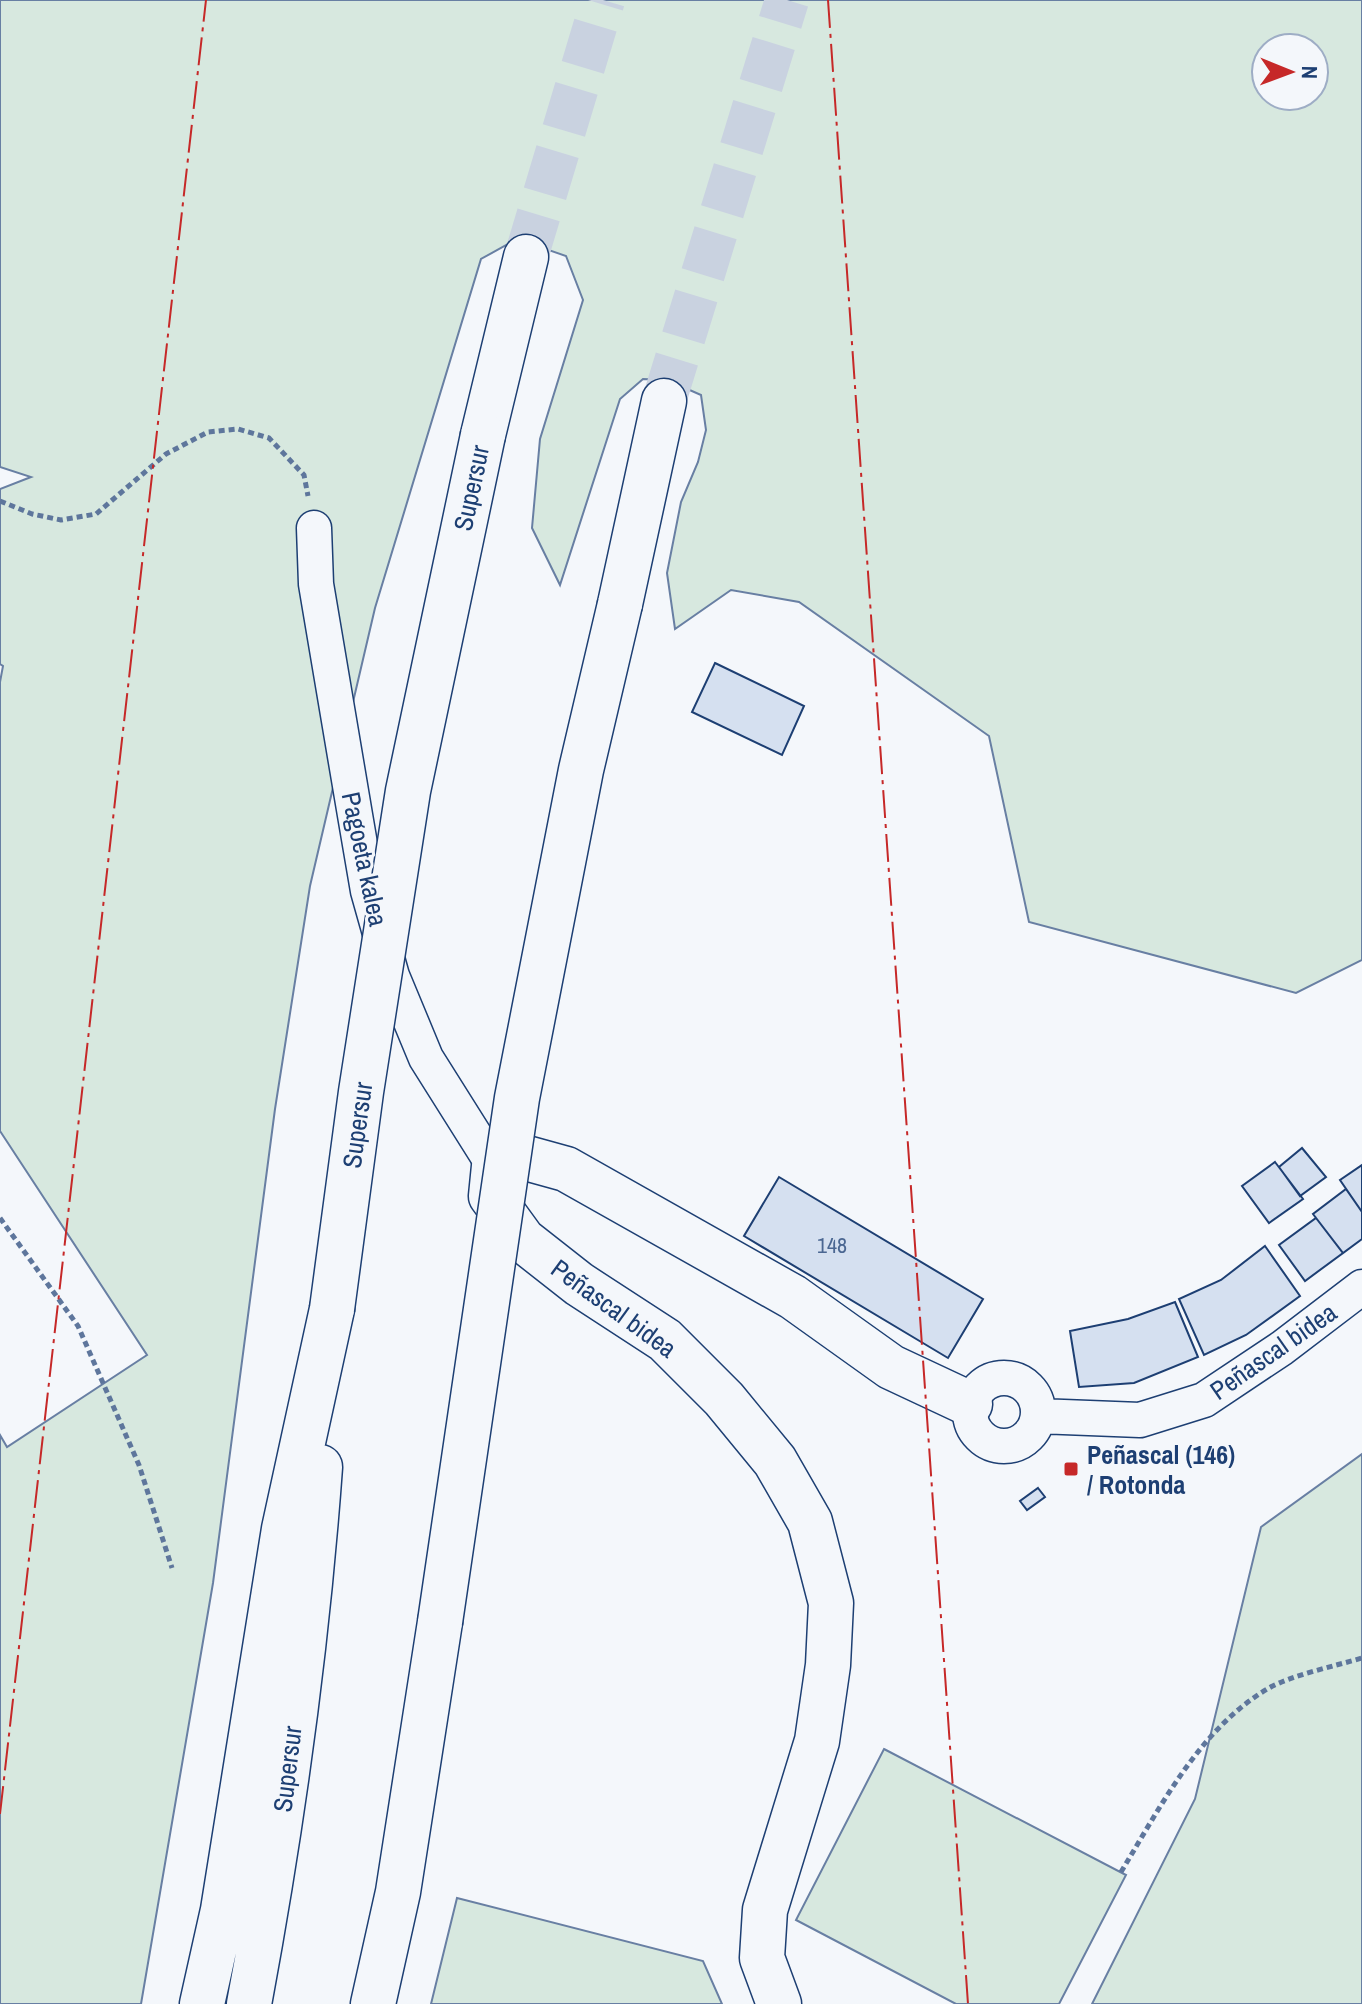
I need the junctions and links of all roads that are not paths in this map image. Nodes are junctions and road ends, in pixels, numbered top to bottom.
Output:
1 (526, 257) tunnel mouth
2 (664, 401) tunnel mouth
3 (314, 528) road end
4 (494, 1166) junction
5 (1362, 1287) edge
6 (970, 1404) junction
7 (1038, 1416) junction
8 (300, 1531) junction
9 (398, 1892) junction
10 (202, 2004) edge
11 (249, 2004) edge
12 (373, 2004) edge
13 (385, 2004) edge
14 (779, 2004) edge

1 - 8 main road, Supersur, bridge
2 - 9 main road, bridge
3 - 4 street, Pagoeta kalea
4 - 6 main road
4 - 14 main road, Peñascal bidea
5 - 7 street, Peñascal bidea
6 - 7 street
6 - 7 street
8 - 10 main road
8 - 11 main road, Supersur
9 - 12 main road
9 - 13 main road

